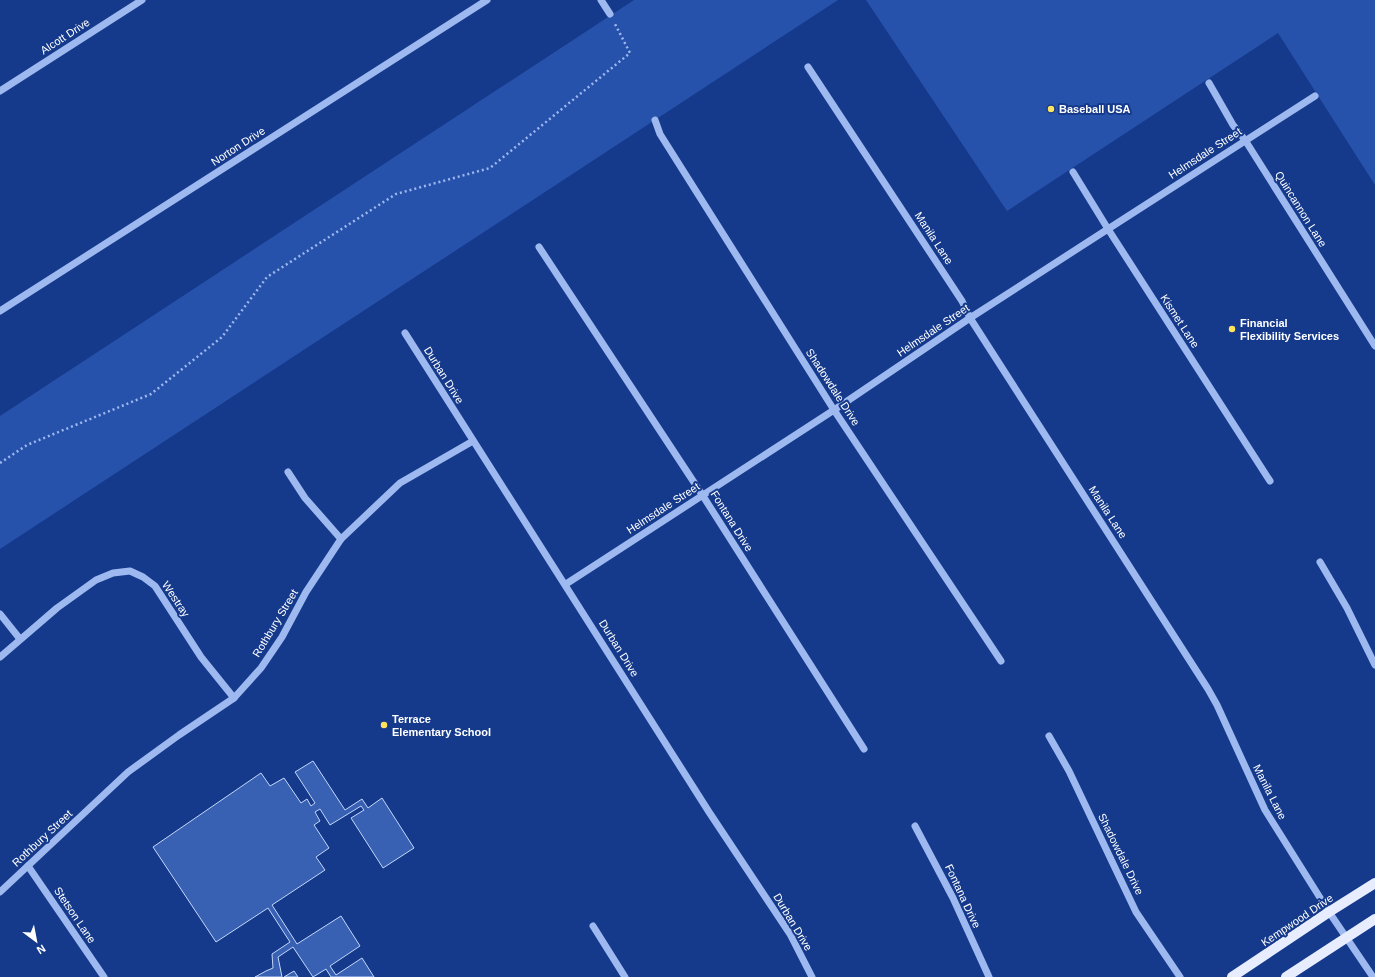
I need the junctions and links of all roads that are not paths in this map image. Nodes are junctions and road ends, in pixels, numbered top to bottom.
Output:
1 (142, 0) edge
2 (487, 0) edge
3 (601, 0) edge
4 (610, 14) road end
5 (808, 67) dead end
6 (1209, 83) dead end
7 (0, 91) edge
8 (1315, 96) dead end
9 (655, 120) dead end
10 (1245, 140) junction
11 (1073, 172) dead end
12 (1108, 229) junction
13 (539, 247) dead end
14 (0, 311) edge
15 (970, 318) junction
16 (405, 333) dead end
17 (1375, 346) edge
18 (834, 410) junction
19 (472, 441) junction
20 (288, 472) dead end
21 (1270, 481) dead end
22 (703, 496) junction
23 (342, 539) junction
24 (1320, 562) dead end
25 (566, 584) junction
26 (0, 614) edge
27 (20, 639) junction
28 (0, 657) edge
29 (1001, 661) dead end
30 (1375, 665) edge
31 (234, 698) junction
32 (1049, 736) dead end
33 (864, 749) dead end
34 (915, 826) dead end
35 (28, 866) junction
36 (1375, 883) edge
37 (0, 892) edge
38 (1329, 912) junction
39 (1375, 919) edge
40 (593, 926) dead end
41 (1346, 937) junction
42 (104, 977) edge
43 (625, 977) edge
44 (812, 977) edge
45 (989, 977) edge
46 (1180, 977) edge
47 (1232, 977) edge
48 (1286, 977) edge
49 (1373, 977) edge

1 - 7 street, Alcott Drive
2 - 14 street, Norton Drive
3 - 4 street
5 - 15 street, Manila Lane
6 - 10 street, Quincannon Lane
8 - 10 street, Helmsdale Street
9 - 18 street, Shadowdale Drive
10 - 12 street, Helmsdale Street
10 - 17 street, Quincannon Lane
11 - 12 street, Kismet Lane
12 - 15 street, Helmsdale Street
12 - 21 street, Kismet Lane
13 - 22 street, Fontana Drive
15 - 18 street, Helmsdale Street
15 - 38 street, Manila Lane
16 - 19 street, Durban Drive
18 - 22 street, Helmsdale Street
18 - 29 street, Shadowdale Drive
19 - 23 street, Rothbury Street
19 - 25 street, Durban Drive
20 - 23 street
22 - 25 street, Helmsdale Street
22 - 33 street, Fontana Drive
23 - 31 street, Rothbury Street
24 - 30 street
25 - 44 street, Durban Drive
26 - 27 street
27 - 28 street, Westray
27 - 31 street, Westray
31 - 35 street, Rothbury Street
32 - 46 street, Shadowdale Drive
34 - 45 street, Fontana Drive
35 - 37 street, Rothbury Street
35 - 42 street, Stetson Lane
36 - 38 main road, Kempwood Drive
38 - 41 street, Manila Lane
38 - 47 main road, Kempwood Drive
39 - 41 main road
40 - 43 street
41 - 48 main road
41 - 49 street, Manila Lane

